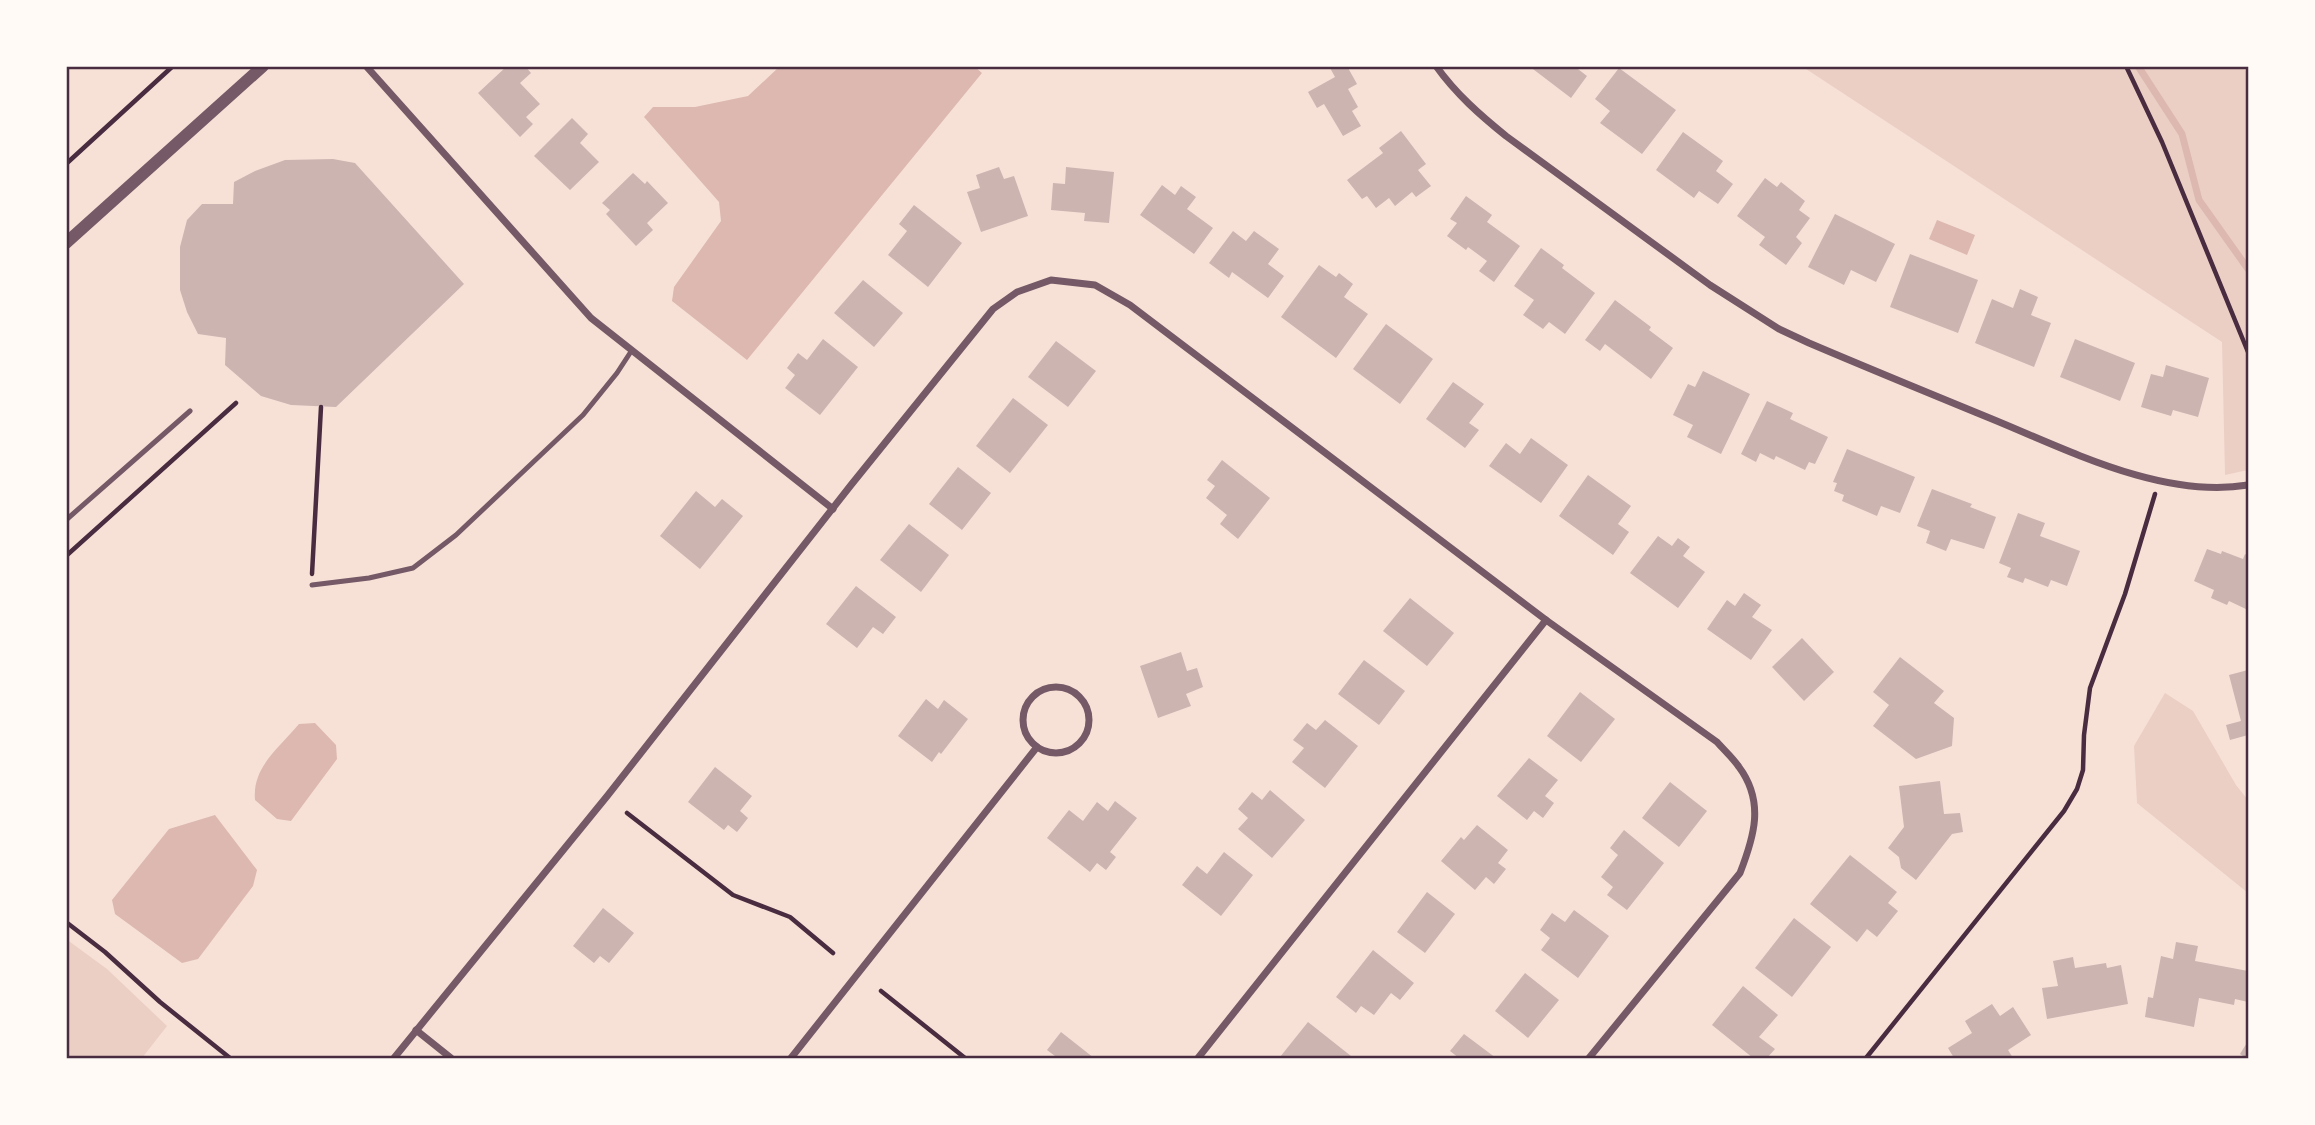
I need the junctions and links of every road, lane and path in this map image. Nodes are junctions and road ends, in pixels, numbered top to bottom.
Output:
1 (173, 66) edge
2 (263, 66) edge
3 (366, 66) edge
4 (1436, 66) edge
5 (2126, 66) edge
6 (66, 164) edge
7 (66, 243) edge
8 (632, 350) junction
9 (2249, 352) edge
10 (236, 403) dead end
11 (321, 407) dead end
12 (190, 411) dead end
13 (2159, 480) junction
14 (2249, 485) edge
15 (833, 509) junction
16 (66, 520) edge
17 (66, 556) edge
18 (312, 585) joint
19 (1546, 620) junction
20 (1037, 747) junction
21 (627, 813) dead end
22 (66, 922) edge
23 (833, 953) dead end
24 (881, 991) dead end
25 (416, 1030) junction
26 (230, 1059) edge
27 (394, 1059) edge
28 (450, 1059) edge
29 (791, 1059) edge
30 (965, 1059) edge
31 (1198, 1059) edge
32 (1589, 1059) edge
33 (1866, 1059) edge

1 - 6 path
2 - 7 street
3 - 8 street
4 - 13 street
5 - 9 path
8 - 15 street
8 - 18 lane
10 - 17 path
11 - 18 path
12 - 16 lane
13 - 14 street
13 - 33 path
15 - 19 street
15 - 25 street
19 - 31 street
19 - 32 street
20 - 20 street
20 - 29 street
21 - 23 path
22 - 26 path
24 - 30 path
25 - 27 street
25 - 28 street

